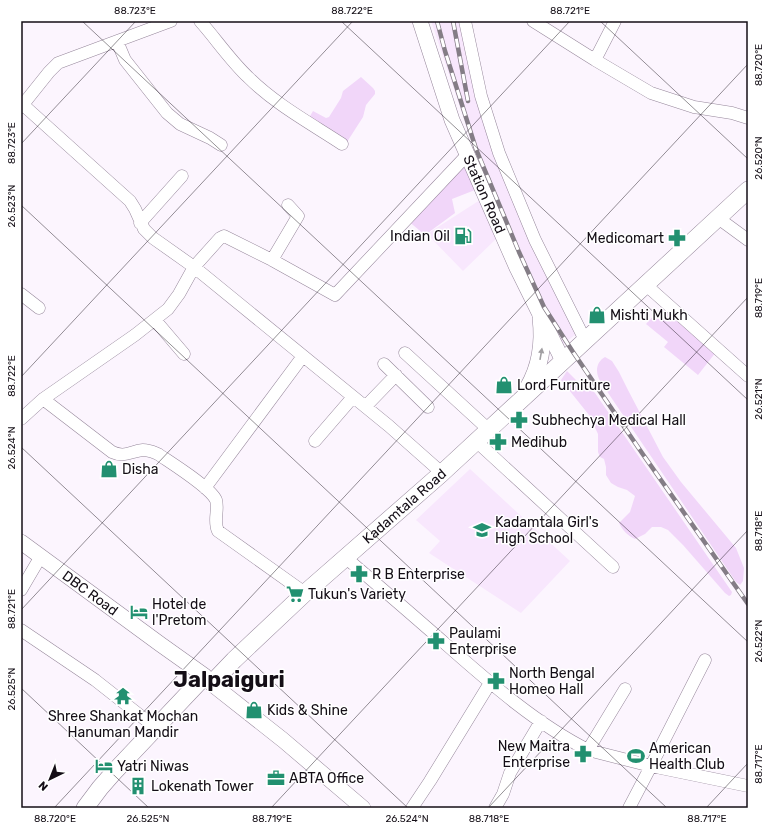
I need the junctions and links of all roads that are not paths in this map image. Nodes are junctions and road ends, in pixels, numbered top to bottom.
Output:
1 (171, 21) edge
2 (200, 21) edge
3 (420, 21) edge
4 (465, 21) edge
5 (533, 21) edge
6 (615, 21) edge
7 (117, 42) junction
8 (595, 60) junction
9 (22, 105) edge
10 (748, 118) edge
11 (342, 144) dead end
12 (221, 145) dead end
13 (468, 154) junction
14 (182, 176) dead end
15 (748, 190) edge
16 (288, 205) dead end
17 (718, 218) junction
18 (140, 223) junction
19 (748, 240) edge
20 (272, 260) junction
21 (194, 267) junction
22 (646, 285) junction
23 (21, 294) edge
24 (38, 308) dead end
25 (541, 318) junction
26 (155, 320) junction
27 (574, 351) junction
28 (405, 353) dead end
29 (184, 354) dead end
30 (303, 356) junction
31 (384, 364) dead end
32 (396, 375) junction
33 (748, 376) edge
34 (353, 397) junction
35 (43, 399) junction
36 (366, 406) junction
37 (428, 407) dead end
38 (508, 410) junction
39 (21, 418) edge
40 (488, 429) junction
41 (315, 441) dead end
42 (476, 441) junction
43 (442, 473) junction
44 (205, 488) junction
45 (21, 542) edge
46 (41, 556) junction
47 (346, 558) junction
48 (613, 567) dead end
49 (21, 590) edge
50 (305, 593) junction
51 (21, 630) edge
52 (705, 660) dead end
53 (206, 682) junction
54 (490, 683) junction
55 (625, 689) dead end
56 (541, 720) junction
57 (156, 728) junction
58 (588, 750) junction
59 (651, 766) junction
60 (748, 786) edge
61 (89, 807) edge
62 (354, 808) edge
63 (363, 808) edge
64 (412, 808) edge
65 (495, 808) edge
66 (629, 808) edge

1 - 7 street
2 - 11 street
3 - 13 street, Station Road
4 - 27 street
5 - 8 street
6 - 8 street
7 - 9 street
7 - 12 street
8 - 10 street
9 - 18 street
13 - 20 street
13 - 25 street, Station Road
14 - 18 street
15 - 17 main road, Kadamtala Road
16 - 20 street
17 - 19 street
17 - 22 main road, Kadamtala Road
18 - 21 street
20 - 21 street
21 - 26 street
21 - 30 street
22 - 27 main road, Kadamtala Road
22 - 33 street
23 - 24 street
25 - 27 street, Station Road
38 -> 25 main road
26 - 29 street
26 - 35 street
27 - 38 main road, Kadamtala Road
28 - 40 street
30 - 34 street
30 - 44 street
31 - 32 street
32 - 36 street
32 - 37 street
34 - 36 street
34 - 41 street
35 - 39 street
35 - 44 street
36 - 43 street
38 - 40 main road, Kadamtala Road
40 - 42 main road, Kadamtala Road
42 - 43 main road, Kadamtala Road
42 - 48 street
43 - 47 main road, Kadamtala Road
44 - 50 street
45 - 46 street, DBC Road
46 - 49 street
46 - 53 street, DBC Road
47 - 50 main road, Kadamtala Road
47 - 54 street
50 - 53 main road, Kadamtala Road
51 - 57 street
52 - 59 street
53 - 57 main road, Kadamtala Road
53 - 62 street
53 - 63 street
54 - 56 street
54 - 64 street
55 - 58 street
56 - 58 street
56 - 65 street
57 - 61 main road, Kadamtala Road
58 - 59 street
59 - 60 street
59 - 66 street

